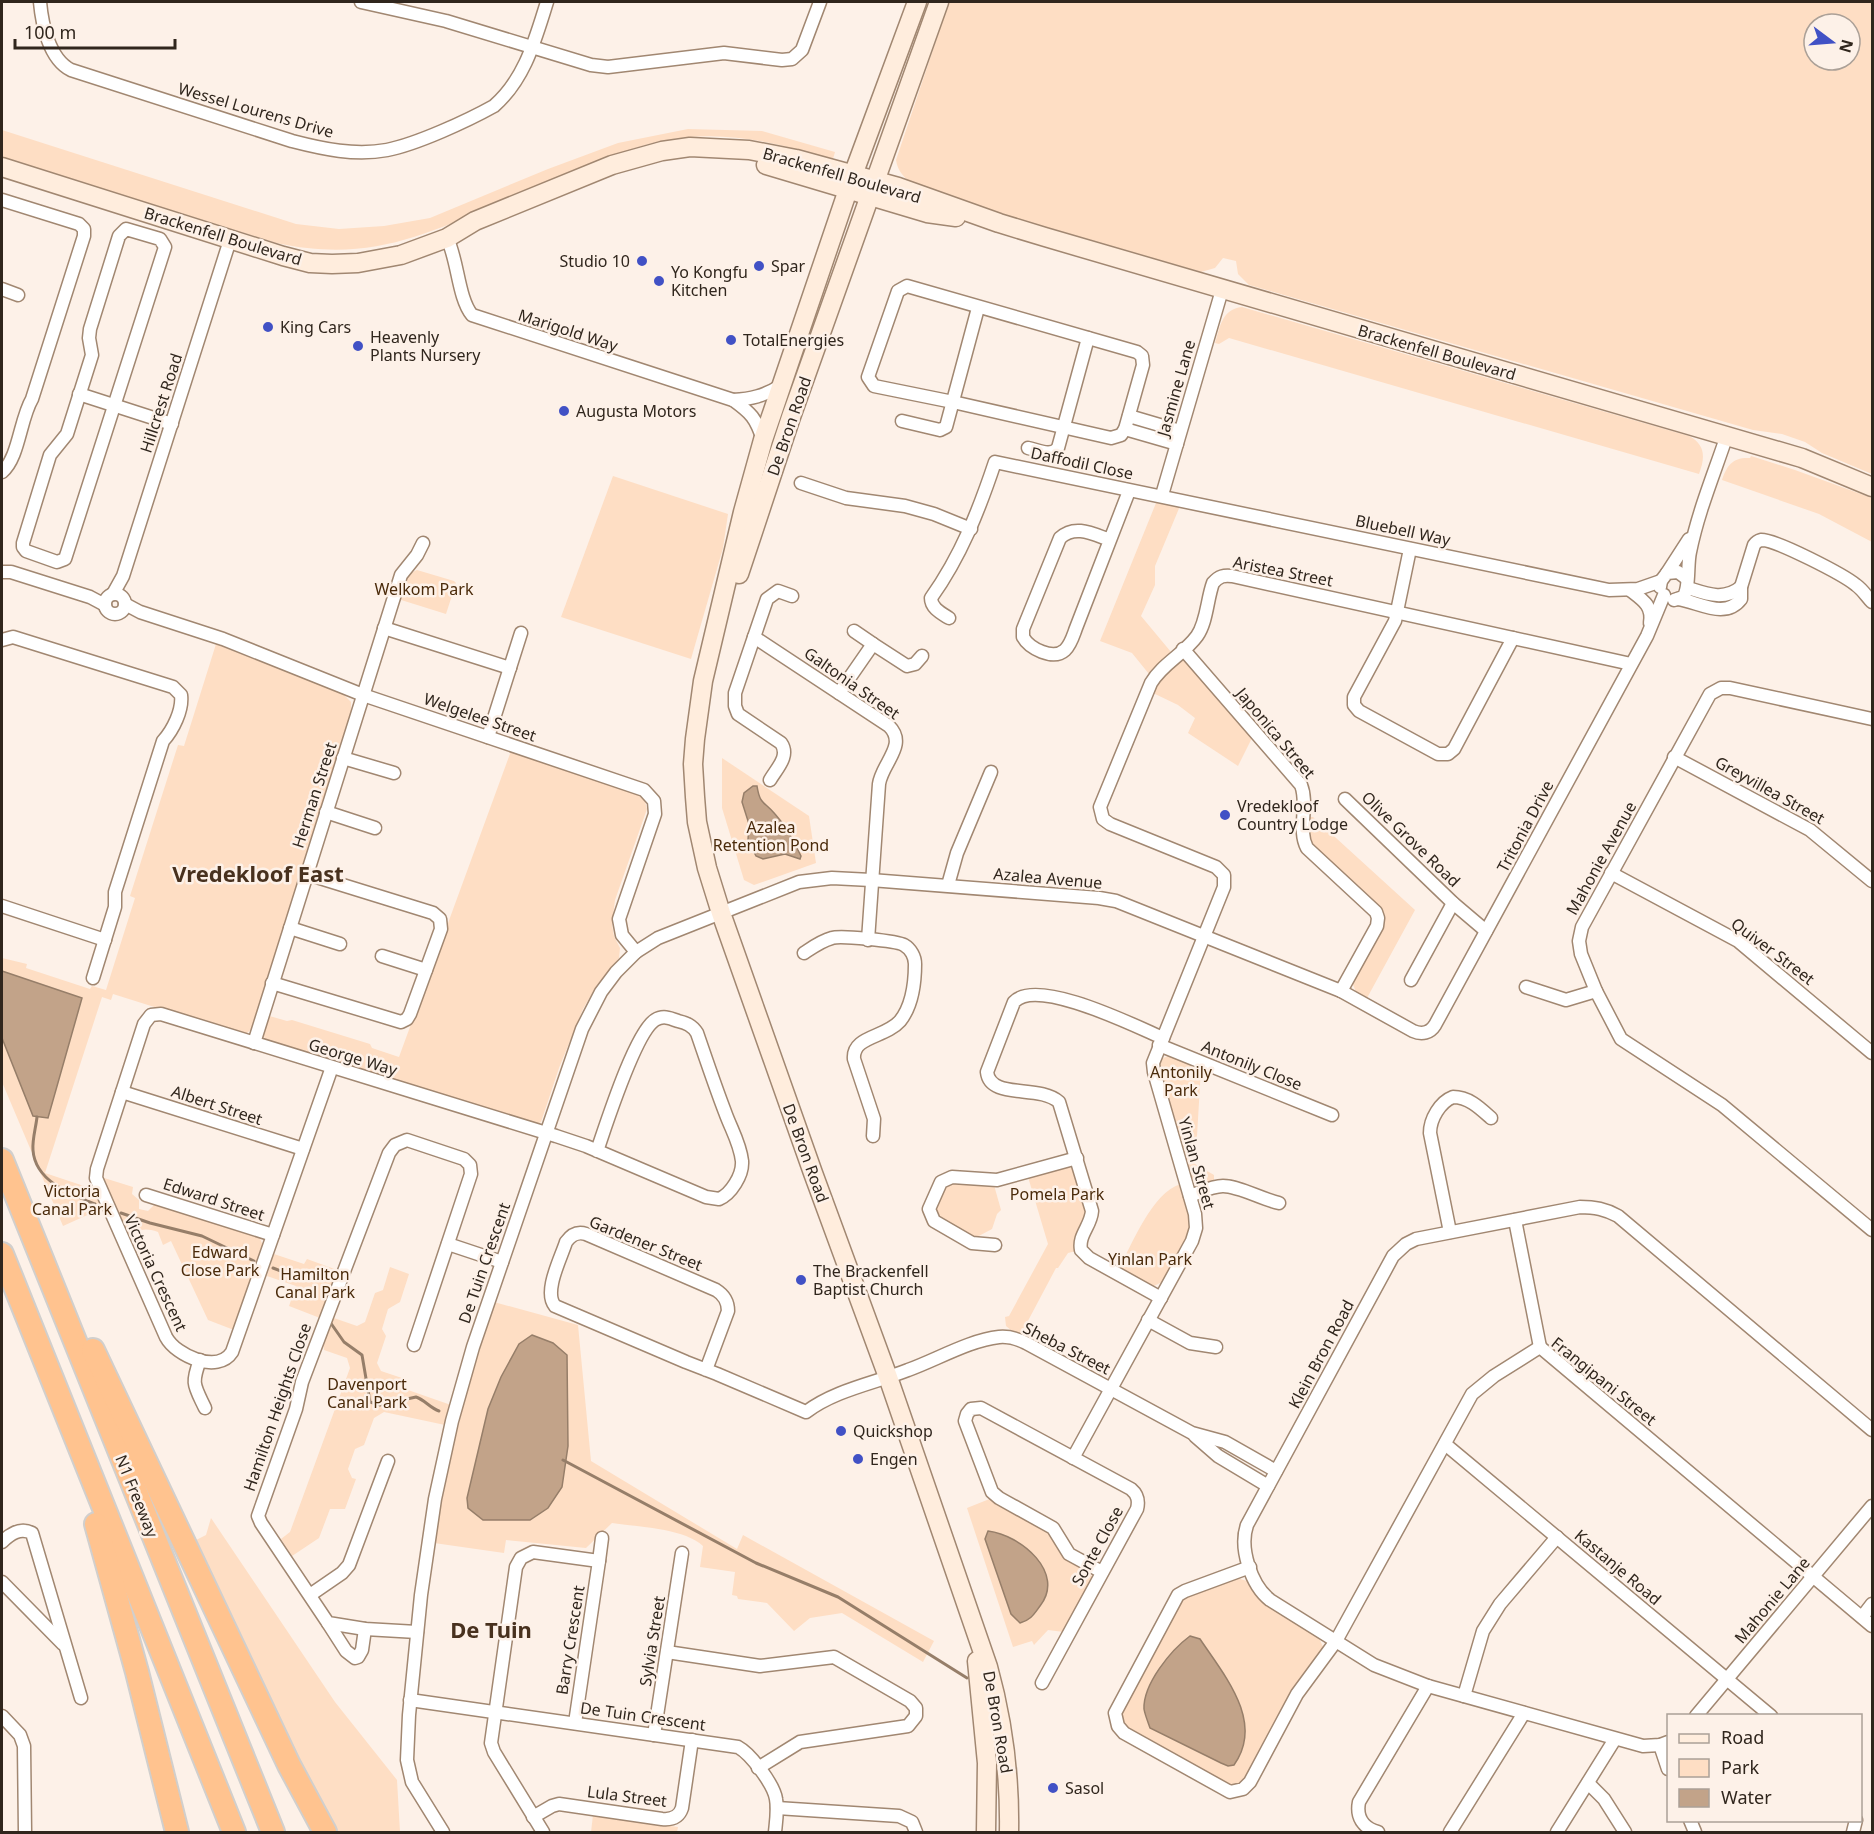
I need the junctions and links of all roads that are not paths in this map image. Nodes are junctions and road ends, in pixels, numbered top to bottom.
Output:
1 (40, 2) edge
2 (362, 2) edge
3 (547, 2) edge
4 (820, 2) edge
5 (917, 2) edge
6 (939, 2) edge
7 (532, 47) junction
8 (2, 167) edge
9 (851, 182) junction
10 (873, 188) junction
11 (2, 200) edge
12 (447, 238) junction
13 (230, 240) junction
14 (2, 289) edge
15 (1222, 290) junction
16 (18, 295) dead end
17 (978, 308) junction
18 (1088, 338) junction
19 (780, 386) junction
20 (80, 394) junction
21 (733, 400) junction
22 (953, 402) junction
23 (115, 406) junction
24 (902, 421) dead end
25 (1127, 422) junction
26 (172, 424) junction
27 (1064, 428) junction
28 (1727, 435) junction
29 (1179, 437) junction
30 (763, 440) junction
31 (1028, 448) dead end
32 (2, 472) edge
33 (801, 483) dead end
34 (1872, 487) edge
35 (1129, 491) junction
36 (1162, 495) junction
37 (971, 529) junction
38 (1694, 530) junction
39 (1110, 540) junction
40 (423, 543) dead end
41 (1410, 549) junction
42 (2, 572) edge
43 (1687, 583) junction
44 (1741, 587) junction
45 (1634, 590) junction
46 (1667, 590) junction
47 (792, 596) dead end
48 (116, 602) junction
49 (1872, 602) edge
50 (1397, 612) junction
51 (949, 618) dead end
52 (384, 628) junction
53 (854, 631) dead end
54 (1648, 632) junction
55 (521, 633) dead end
56 (754, 637) junction
57 (1513, 638) junction
58 (2, 640) edge
59 (873, 644) junction
60 (1183, 649) junction
61 (922, 656) dead end
62 (1631, 664) junction
63 (510, 668) junction
64 (703, 681) junction
65 (838, 693) junction
66 (363, 695) junction
67 (1872, 720) edge
68 (488, 737) junction
69 (1674, 757) junction
70 (343, 758) junction
71 (991, 772) dead end
72 (394, 773) dead end
73 (770, 780) dead end
74 (1345, 799) dead end
75 (326, 812) junction
76 (375, 828) dead end
77 (1611, 873) junction
78 (307, 874) junction
79 (871, 880) junction
80 (1872, 881) edge
81 (948, 885) junction
82 (1453, 903) junction
83 (2, 906) edge
84 (721, 913) junction
85 (290, 928) junction
86 (1486, 932) junction
87 (1203, 936) junction
88 (105, 940) junction
89 (868, 940) junction
90 (340, 944) dead end
91 (636, 952) junction
92 (804, 953) dead end
93 (382, 956) dead end
94 (426, 970) junction
95 (93, 978) dead end
96 (1411, 980) dead end
97 (272, 983) junction
98 (1526, 987) dead end
99 (1341, 991) junction
100 (1596, 991) junction
101 (151, 1015) joint
102 (1423, 1034) joint
103 (1161, 1042) junction
104 (254, 1043) junction
105 (1872, 1053) edge
106 (332, 1067) junction
107 (122, 1092) junction
108 (1332, 1115) dead end
109 (1491, 1118) dead end
110 (546, 1134) junction
111 (873, 1136) dead end
112 (303, 1149) junction
113 (597, 1151) junction
114 (1077, 1158) junction
115 (2, 1160) edge
116 (12, 1187) junction
117 (146, 1195) dead end
118 (1190, 1196) junction
119 (1279, 1203) dead end
120 (1515, 1220) junction
121 (1872, 1230) edge
122 (1450, 1232) junction
123 (273, 1235) junction
124 (448, 1244) junction
125 (995, 1245) dead end
126 (3, 1257) edge
127 (502, 1262) junction
128 (1161, 1298) junction
129 (1149, 1320) junction
130 (414, 1345) dead end
131 (1216, 1347) dead end
132 (1540, 1347) junction
133 (200, 1360) junction
134 (706, 1370) junction
135 (888, 1377) junction
136 (1111, 1389) junction
137 (205, 1408) dead end
138 (1872, 1430) edge
139 (1191, 1433) junction
140 (1445, 1444) junction
141 (1243, 1452) junction
142 (1073, 1458) junction
143 (388, 1461) dead end
144 (1235, 1467) junction
145 (1276, 1471) junction
146 (1268, 1486) junction
147 (1872, 1506) edge
148 (1557, 1537) junction
149 (602, 1538) dead end
150 (2, 1542) edge
151 (682, 1553) dead end
152 (599, 1561) junction
153 (1250, 1567) junction
154 (1102, 1572) junction
155 (1812, 1578) junction
156 (2, 1582) edge
157 (310, 1595) junction
158 (1872, 1604) edge
159 (970, 1614) junction
160 (1862, 1617) junction
161 (328, 1623) junction
162 (1872, 1626) edge
163 (365, 1629) junction
164 (417, 1632) junction
165 (1336, 1641) junction
166 (64, 1645) junction
167 (667, 1652) junction
168 (1727, 1680) junction
169 (1042, 1683) dead end
170 (1428, 1686) junction
171 (1464, 1696) junction
172 (81, 1698) dead end
173 (410, 1700) junction
174 (495, 1712) junction
175 (1524, 1713) junction
176 (1698, 1714) edge
177 (1768, 1714) edge
178 (2, 1716) edge
179 (574, 1723) junction
180 (654, 1735) junction
181 (1615, 1739) junction
182 (692, 1740) junction
183 (1664, 1743) edge
184 (1667, 1762) edge
185 (758, 1768) junction
186 (1587, 1783) junction
187 (777, 1808) junction
188 (533, 1817) junction
189 (25, 1833) edge
190 (177, 1833) edge
191 (234, 1833) edge
192 (273, 1833) edge
193 (325, 1833) edge
194 (443, 1833) edge
195 (543, 1833) edge
196 (775, 1833) edge
197 (916, 1833) edge
198 (986, 1833) edge
199 (1009, 1833) edge
200 (1378, 1833) edge
201 (1450, 1833) edge
202 (1557, 1833) edge
203 (1625, 1833) edge

1 - 7 street, Wessel Lourens Drive
2 - 7 street
3 - 7 street, Wessel Lourens Drive
4 - 7 street
5 - 9 street, De Bron Road
6 - 10 street, De Bron Road
8 - 13 street, Brackenfell Boulevard
9 - 10 street, Brackenfell Boulevard
9 - 12 street, Brackenfell Boulevard
9 - 19 street, De Bron Road
10 - 15 street, Brackenfell Boulevard
10 - 64 street, De Bron Road
11 - 32 street
12 - 13 street, Brackenfell Boulevard
12 - 21 street, Marigold Way
13 - 26 street, Hillcrest Road
14 - 16 street
15 - 28 street, Brackenfell Boulevard
15 - 29 street, Jasmine Lane
17 - 18 street
17 - 22 street
17 - 22 street
18 - 25 street
18 - 27 street
19 - 21 street, Marigold Way
19 - 30 street, De Bron Road
20 - 23 street
20 - 23 street
20 - 23 street
21 - 30 street, Marigold Way
22 - 24 street
22 - 27 street
23 - 26 street
25 - 27 street
25 - 29 street
26 - 48 street, Hillcrest Road
27 - 31 street
28 - 34 street, Brackenfell Boulevard
28 - 38 street
29 - 36 street, Jasmine Lane
30 - 64 street, De Bron Road
33 - 37 street
35 - 36 street, Daffodil Close
35 - 37 street, Daffodil Close
35 - 39 street
36 - 41 street, Bluebell Way
37 - 51 street
38 - 43 street
38 - 46 street
39 - 39 street
40 - 52 street, Herman Street
41 - 45 street, Bluebell Way
41 - 50 street
42 - 48 street, Welgelee Street
43 - 44 street
43 - 46 street
43 - 46 street
44 - 46 street
44 - 49 street
45 - 46 street
45 - 54 street
46 - 54 street, Tritonia Drive
47 - 56 street
48 - 66 street, Welgelee Street
50 - 57 street, Aristea Street
50 - 57 street
50 - 60 street, Aristea Street
52 - 63 street
52 - 66 street, Herman Street
53 - 59 street
54 - 62 street, Tritonia Drive
55 - 63 street
56 - 65 street, Galtonia Street
56 - 73 street
57 - 62 street, Aristea Street
58 - 88 street
59 - 61 street
59 - 65 street
60 - 87 street, Aristea Street
60 - 99 street, Japonica Street
62 - 86 street, Tritonia Drive
63 - 68 street
64 - 84 street, De Bron Road
65 - 79 street, Galtonia Street
66 - 68 street, Welgelee Street
66 - 70 street, Herman Street
67 - 69 street, Mahonie Avenue
68 - 91 street, Welgelee Street
69 - 77 street, Mahonie Avenue
69 - 80 street, Greyvillea Street
70 - 72 street
70 - 75 street, Herman Street
71 - 81 street
74 - 82 street, Olive Grove Road
75 - 76 street
75 - 78 street, Herman Street
77 - 100 street, Mahonie Avenue
77 - 105 street, Quiver Street
78 - 85 street, Herman Street
78 - 94 street
79 - 81 street, Azalea Avenue
79 - 84 street, Azalea Avenue
79 - 89 street
81 - 87 street, Azalea Avenue
82 - 86 street, Olive Grove Road
82 - 96 street, Olive Grove Road
83 - 88 street
84 - 91 street, De Tuin Crescent
84 - 135 street, De Bron Road
85 - 90 street
85 - 97 street, Herman Street
86 - 102 street, Tritonia Drive
87 - 99 street, Azalea Avenue
87 - 103 street, Yinlan Street
88 - 95 street
89 - 92 street
89 - 111 street
91 - 110 street, De Tuin Crescent
93 - 94 street
94 - 97 street
97 - 104 street, Herman Street
98 - 100 street
99 - 102 street, Azalea Avenue
100 - 121 street, Mahonie Avenue
101 - 104 street, George Way
101 - 107 street, Victoria Crescent
103 - 108 street, Antonily Close
103 - 114 street, Antonily Close
103 - 118 street, Yinlan Street
104 - 106 street, George Way
106 - 110 street, George Way
106 - 112 street, Victoria Crescent
107 - 112 street, Albert Street
107 - 133 street, Victoria Crescent
109 - 122 street
110 - 113 street, George Way
110 - 127 street, De Tuin Crescent
112 - 123 street, Victoria Crescent
113 - 113 street, George Way
114 - 125 street
114 - 128 street
115 - 116 highway, N1 Freeway
116 - 192 highway, N1 Freeway
116 - 193 highway
117 - 123 street, Edward Street
118 - 119 street
118 - 128 street, Yinlan Street
120 - 122 street, Klein Bron Road
120 - 132 street
120 - 138 street, Klein Bron Road
122 - 145 street, Klein Bron Road
123 - 133 street, Victoria Crescent
124 - 127 street
124 - 130 street, Hamilton Heights Close
124 - 157 street, Hamilton Heights Close
126 - 190 highway
126 - 191 highway
127 - 164 street, De Tuin Crescent
128 - 129 street, Yinlan Street
129 - 131 street
129 - 136 street, Yinlan Street
132 - 140 street, Frangipani Street
132 - 155 street, Frangipani Street
133 - 137 street
134 - 134 street, Gardener Street
134 - 135 street, Gardener Street
135 - 136 street, Sheba Street
135 - 159 street, De Bron Road
136 - 139 street, Sheba Street
136 - 142 street
139 - 141 street, Sheba Street
139 - 144 street, Sheba Street
140 - 148 street, Kastanje Road
140 - 165 street, Frangipani Street
141 - 144 street
141 - 145 street, Sheba Street
142 - 154 street, Sonte Close
142 - 154 street
143 - 157 street
144 - 146 street, Sheba Street
145 - 146 street, Klein Bron Road
146 - 153 street, Klein Bron Road
147 - 155 street, Mahonie Lane
148 - 168 street, Kastanje Road
148 - 171 street
149 - 152 street, Barry Crescent
150 - 166 street
151 - 167 street, Sylvia Street
152 - 174 street
152 - 179 street, Barry Crescent
153 - 165 street, Klein Bron Road
153 - 165 street, Frangipani Street
154 - 169 street, Sonte Close
155 - 160 street, Frangipani Street
155 - 168 street, Mahonie Lane
156 - 166 street
157 - 161 street, Hamilton Heights Close
158 - 160 street
159 - 198 street, De Bron Road
159 - 199 street, De Bron Road
160 - 162 street, Frangipani Street
161 - 163 street
161 - 163 street, Hamilton Heights Close
163 - 164 street
164 - 173 street, De Tuin Crescent
165 - 170 street, Klein Bron Road
166 - 172 street
167 - 180 street, Sylvia Street
167 - 185 street
168 - 176 street, Mahonie Lane
168 - 177 street, Kastanje Road
170 - 171 street, Klein Bron Road
170 - 200 street
171 - 175 street, Klein Bron Road
173 - 174 street, De Tuin Crescent
173 - 194 street, De Tuin Crescent
174 - 179 street, De Tuin Crescent
174 - 188 street
175 - 181 street, Klein Bron Road
175 - 201 street
178 - 189 street
179 - 180 street, De Tuin Crescent
180 - 182 street, De Tuin Crescent
181 - 183 street, Klein Bron Road
181 - 186 street
182 - 185 street, De Tuin Crescent
182 - 188 street, Lula Street
183 - 184 street
185 - 187 street, De Tuin Crescent
186 - 202 street
186 - 203 street
187 - 196 street, De Tuin Crescent
187 - 197 street
188 - 195 street

